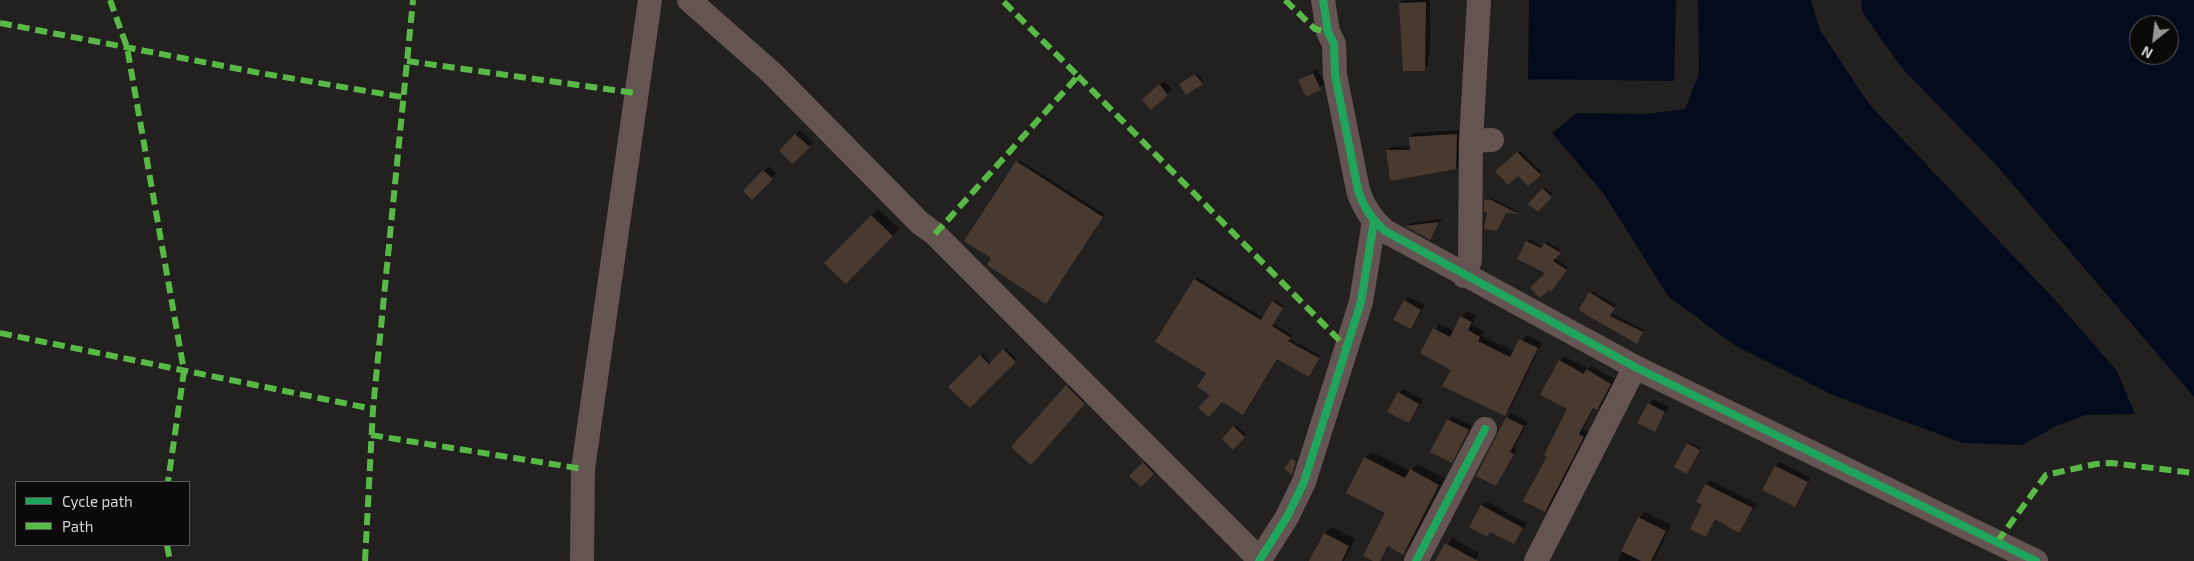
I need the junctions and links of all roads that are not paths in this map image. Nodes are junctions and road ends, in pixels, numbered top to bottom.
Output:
1 (650, 0) edge
2 (689, 0) edge
3 (1324, 0) edge
4 (1479, 0) edge
5 (1374, 222) junction
6 (1464, 276) junction
7 (1635, 366) junction
8 (1485, 429) dead end
9 (582, 561) edge
10 (1260, 561) edge
11 (1416, 561) edge
12 (1536, 561) edge
13 (2036, 561) edge

1 - 9 street
2 - 10 street
3 - 5 street
4 - 6 street
5 - 6 street
5 - 10 street
6 - 7 street
7 - 12 street
7 - 13 street
8 - 11 street

